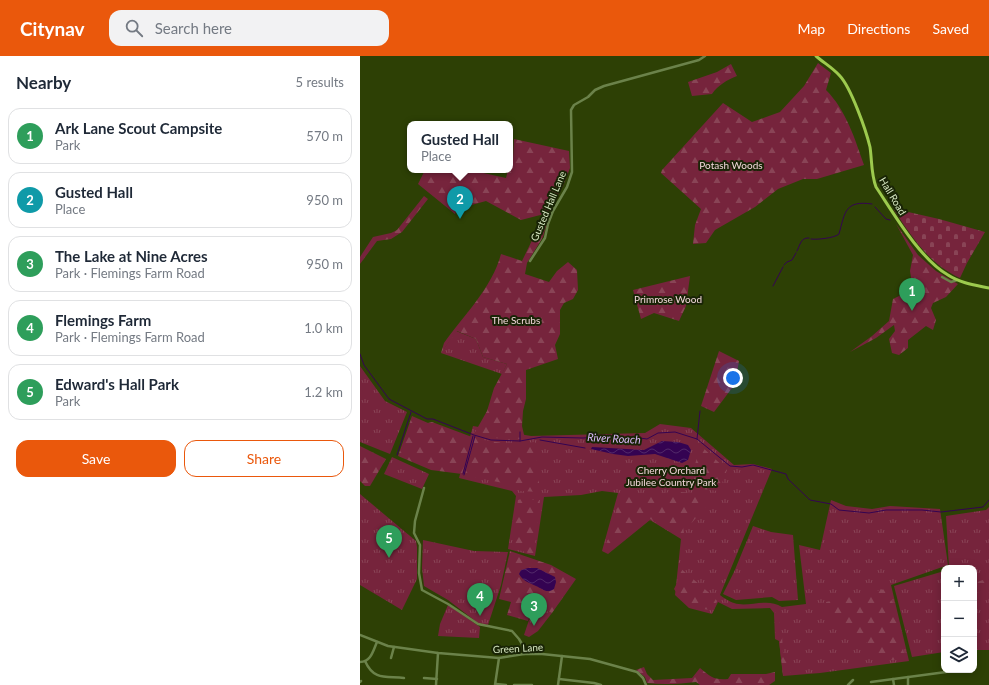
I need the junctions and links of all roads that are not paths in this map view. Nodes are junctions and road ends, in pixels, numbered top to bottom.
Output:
1 (705, 56) edge
2 (816, 56) edge
3 (530, 261) dead end
4 (942, 277) dead end
5 (957, 280) junction
6 (989, 288) edge
7 (424, 488) dead end
8 (360, 635) edge
9 (377, 642) junction
10 (394, 647) junction
11 (438, 653) junction
12 (524, 654) junction
13 (562, 656) junction
14 (391, 658) dead end
15 (500, 658) junction
16 (360, 662) edge
17 (365, 662) junction
18 (941, 673) edge
19 (908, 677) junction
20 (404, 678) dead end
21 (424, 678) dead end
22 (437, 679) junction
23 (559, 679) junction
24 (893, 679) junction
25 (533, 680) dead end
26 (854, 680) dead end
27 (872, 682) dead end
28 (496, 684) edge
29 (588, 684) edge
30 (436, 685) edge
31 (506, 685) edge
32 (514, 685) edge
33 (532, 685) edge
34 (558, 685) edge
35 (601, 685) edge
36 (646, 685) edge
37 (844, 685) edge
38 (848, 685) edge
39 (894, 685) edge
40 (908, 685) edge

1 - 3 street, Gusted Hall Lane
2 - 5 main road, Hall Road
4 - 5 street
5 - 6 main road, Hall Road
7 - 12 street
8 - 9 street, Green Lane
9 - 10 street, Green Lane
9 - 17 street
10 - 11 street, Green Lane
10 - 14 street
11 - 15 street, Green Lane
11 - 22 street
12 - 13 street, Green Lane
12 - 15 street, Green Lane
13 - 23 street
13 - 36 street, Green Lane
15 - 28 street
16 - 17 street
17 - 20 street
18 - 19 street
19 - 24 street
19 - 40 street
21 - 22 street
22 - 30 street
23 - 29 street
23 - 34 street
24 - 27 street
24 - 39 street
25 - 33 street
26 - 38 street
28 - 31 street
29 - 35 street
32 - 33 street
37 - 38 street

